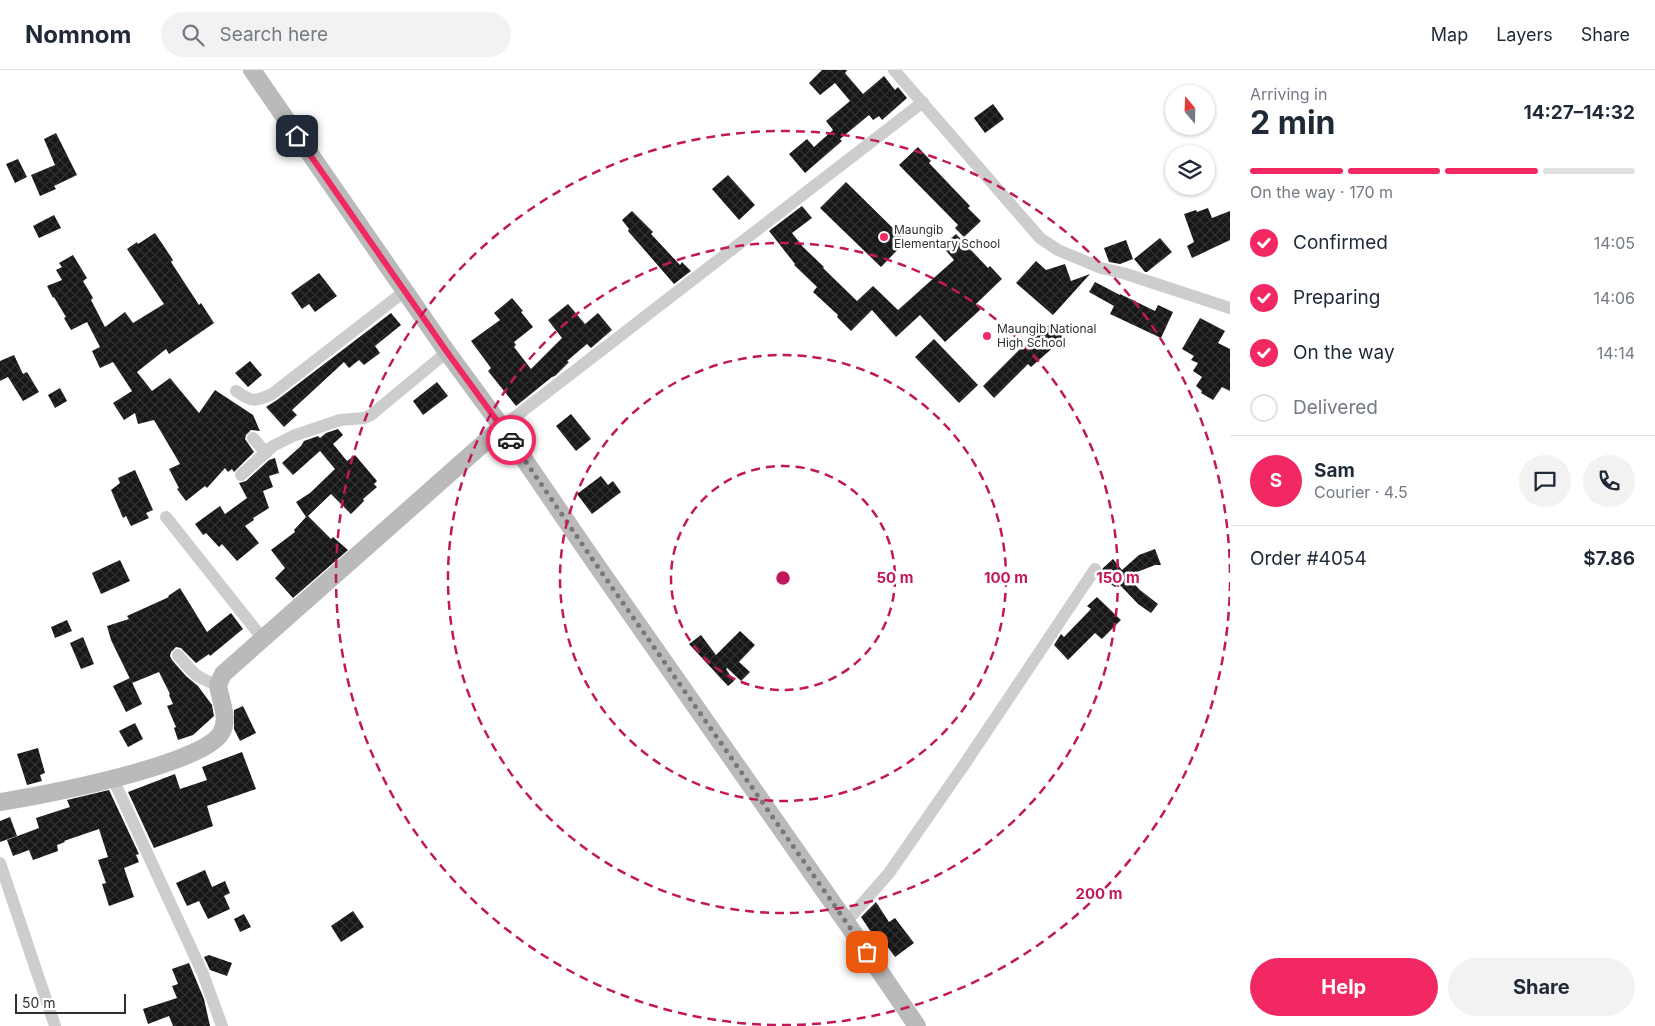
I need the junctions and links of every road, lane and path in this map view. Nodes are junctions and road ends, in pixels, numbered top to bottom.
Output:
1 (252, 70) edge
2 (894, 70) edge
3 (923, 102) junction
4 (405, 291) junction
5 (1230, 308) edge
6 (447, 352) junction
7 (236, 391) dead end
8 (502, 427) junction
9 (253, 438) dead end
10 (266, 453) junction
11 (241, 475) dead end
12 (166, 517) dead end
13 (1095, 569) dead end
14 (263, 639) junction
15 (178, 655) dead end
16 (218, 685) junction
17 (113, 779) junction
18 (0, 802) edge
19 (0, 863) edge
20 (846, 922) junction
21 (55, 1026) edge
22 (222, 1026) edge
23 (917, 1026) edge

1 - 4 main road
2 - 3 street
3 - 5 street
3 - 8 street
4 - 6 main road
4 - 7 street
6 - 8 main road
6 - 10 street
8 - 14 main road
8 - 20 main road
9 - 10 street
10 - 11 street
12 - 14 street
13 - 20 street
14 - 16 main road
15 - 16 street
16 - 17 main road
17 - 18 main road
17 - 22 street
19 - 21 street
20 - 23 main road

